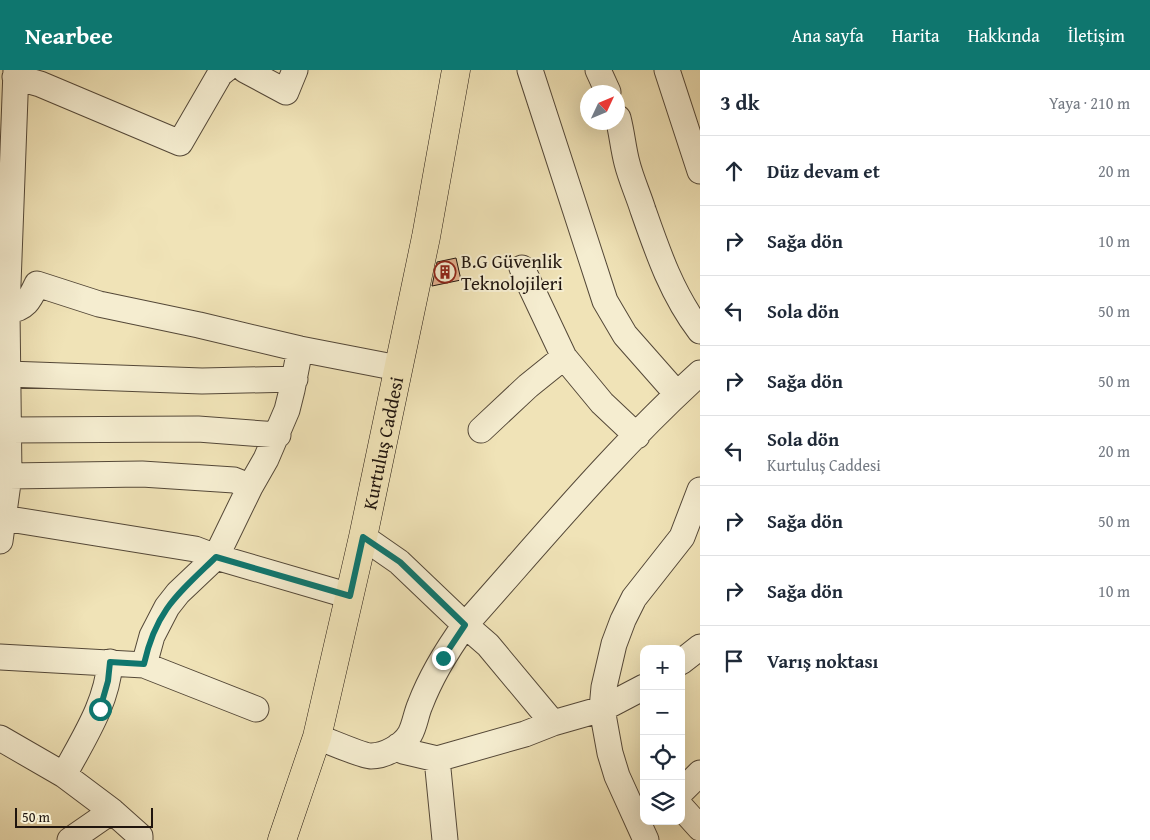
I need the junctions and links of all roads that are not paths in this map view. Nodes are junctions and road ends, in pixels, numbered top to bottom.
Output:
1 (226, 70) edge
2 (245, 70) edge
3 (295, 70) edge
4 (530, 70) edge
5 (598, 70) edge
6 (667, 70) edge
7 (459, 73) edge
8 (16, 74) edge
9 (605, 85) edge
10 (621, 130) edge
11 (700, 171) edge
12 (522, 268) dead end
13 (8, 310) junction
14 (700, 331) edge
15 (300, 349) junction
16 (564, 357) junction
17 (398, 368) junction
18 (700, 373) edge
19 (8, 374) junction
20 (294, 379) junction
21 (677, 394) junction
22 (8, 430) junction
23 (481, 430) dead end
24 (278, 435) junction
25 (637, 436) junction
26 (9, 476) junction
27 (250, 487) junction
28 (700, 490) edge
29 (2, 530) edge
30 (363, 537) junction
31 (216, 557) junction
32 (350, 596) junction
33 (465, 625) junction
34 (700, 647) edge
35 (0, 656) edge
36 (685, 659) edge
37 (110, 662) junction
38 (144, 664) junction
39 (640, 689) edge
40 (256, 709) dead end
41 (602, 710) junction
42 (553, 723) junction
43 (0, 738) edge
44 (317, 738) junction
45 (398, 746) junction
46 (437, 759) junction
47 (700, 773) edge
48 (64, 776) junction
49 (685, 788) edge
50 (112, 811) junction
51 (685, 811) edge
52 (658, 825) edge
53 (700, 828) edge
54 (70, 840) edge
55 (140, 840) edge
56 (282, 840) edge
57 (445, 840) edge
58 (647, 840) edge

1 - 8 street
2 - 3 street
4 - 21 street
5 - 9 street
6 - 11 street
7 - 17 main road, Kurtuluş Caddesi
8 - 13 street
10 - 14 street
12 - 16 street
13 - 15 street
13 - 19 street
15 - 17 street
15 - 20 street
16 - 23 street
16 - 25 street
17 - 30 main road, Kurtuluş Caddesi
18 - 21 street
19 - 20 street
19 - 22 street
20 - 24 street
21 - 25 street
22 - 24 street
22 - 26 street
24 - 27 street
25 - 33 street
26 - 27 street
26 - 29 street
27 - 31 street
28 - 41 street
29 - 31 street
30 - 32 main road, Kurtuluş Caddesi
30 - 33 street
31 - 32 street
31 - 38 street
32 - 44 main road, Kurtuluş Caddesi
33 - 42 street
33 - 45 street
34 - 36 street
35 - 37 street
37 - 38 street
37 - 48 street
38 - 40 street
39 - 41 street
41 - 42 street
41 - 58 street
42 - 46 street
43 - 48 street
44 - 45 street
44 - 56 main road, Kurtuluş Caddesi
45 - 46 street
46 - 57 street
47 - 49 street
48 - 50 street
50 - 54 street
50 - 55 street
51 - 53 street
52 - 58 street

